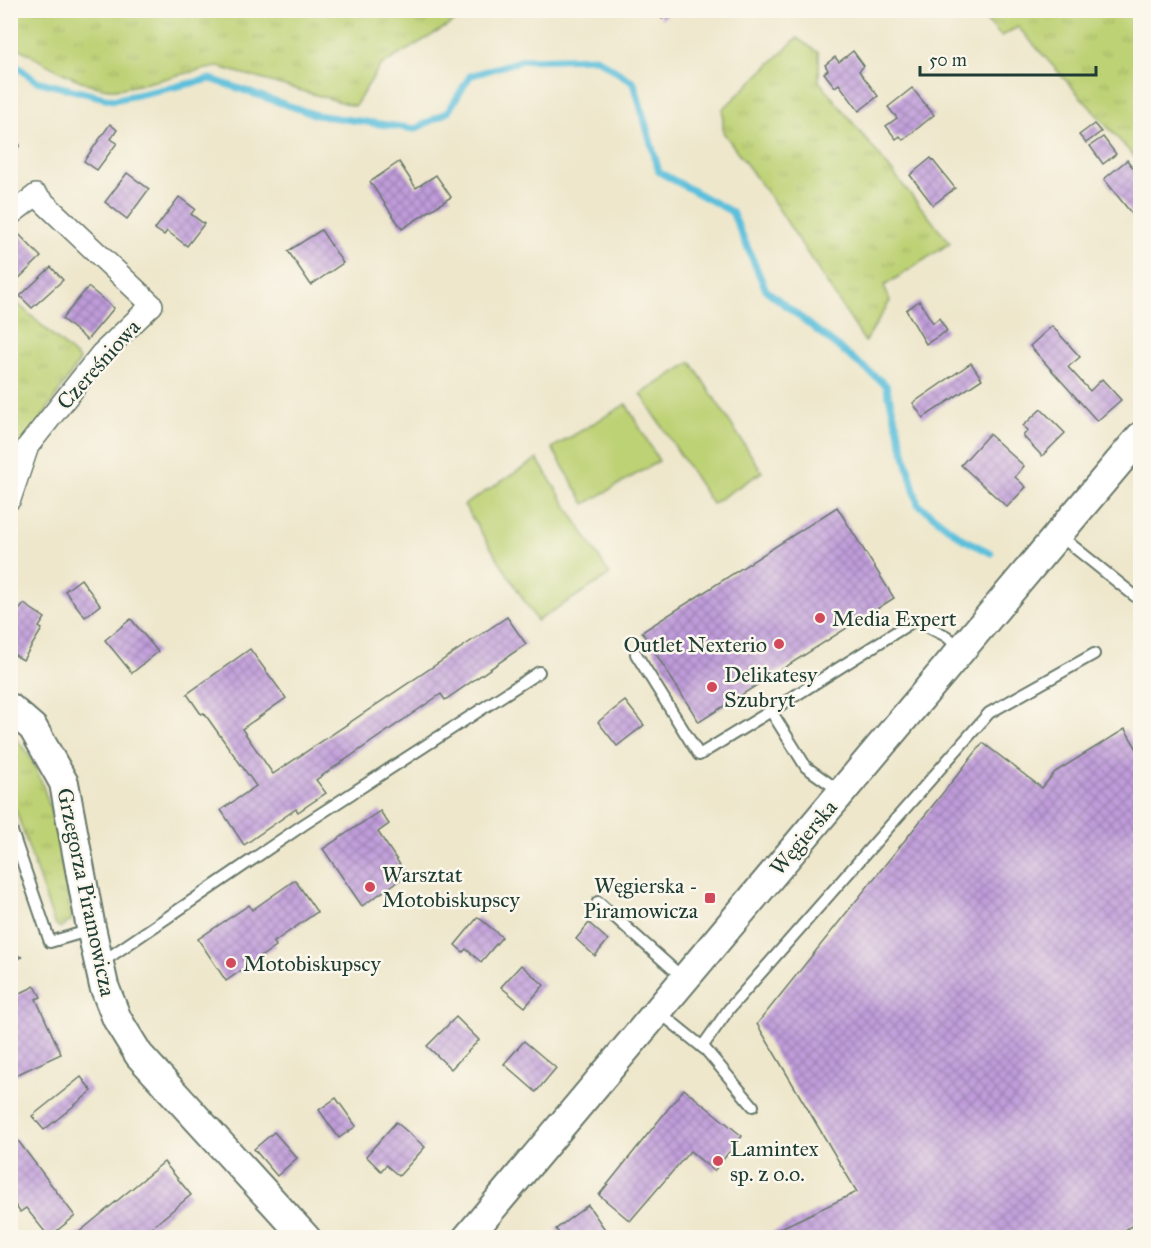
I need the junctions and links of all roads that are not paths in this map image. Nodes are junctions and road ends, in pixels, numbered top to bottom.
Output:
1 (10, 215) edge
2 (1140, 437) edge
3 (10, 499) edge
4 (1059, 535) junction
5 (1140, 600) edge
6 (962, 650) junction
7 (636, 654) dead end
8 (1094, 654) dead end
9 (539, 672) dead end
10 (10, 708) edge
11 (771, 711) junction
12 (841, 792) junction
13 (10, 826) edge
14 (598, 902) dead end
15 (92, 930) junction
16 (99, 964) junction
17 (683, 979) junction
18 (657, 1010) junction
19 (702, 1047) junction
20 (753, 1106) dead end
21 (306, 1238) edge
22 (466, 1238) edge

1 - 3 street, Czereśniowa
2 - 4 main road, Węgierska
4 - 5 lane
4 - 6 main road, Węgierska
6 - 11 lane
6 - 12 main road, Węgierska
7 - 11 lane
8 - 19 lane
9 - 16 lane
10 - 15 main road, Grzegorza Piramowicza
11 - 12 lane
12 - 17 main road, Węgierska
13 - 15 lane
14 - 17 lane
15 - 16 main road, Grzegorza Piramowicza
16 - 21 main road, Grzegorza Piramowicza
17 - 18 main road, Węgierska
18 - 19 lane
18 - 22 main road, Węgierska
19 - 20 lane

